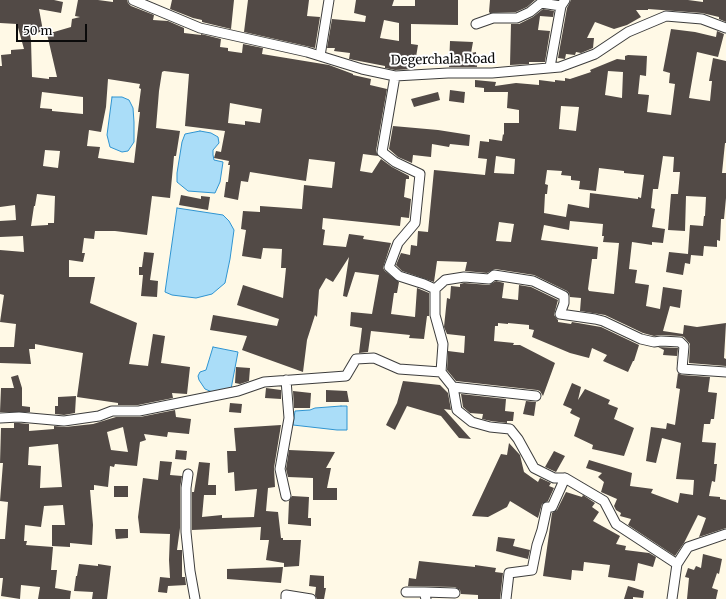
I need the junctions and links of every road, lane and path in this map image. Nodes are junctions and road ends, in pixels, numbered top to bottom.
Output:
1 (133, 0) edge
2 (329, 0) edge
3 (563, 3) edge
4 (476, 24) dead end
5 (726, 28) edge
6 (320, 56) junction
7 (550, 67) junction
8 (396, 76) junction
9 (435, 289) junction
10 (441, 372) junction
11 (726, 372) edge
12 (286, 380) junction
13 (452, 387) junction
14 (536, 396) dead end
15 (0, 418) edge
16 (188, 474) dead end
17 (565, 478) junction
18 (286, 496) dead end
19 (726, 534) edge
20 (677, 564) junction
21 (406, 592) dead end
22 (455, 593) dead end
23 (425, 596) edge
24 (195, 599) edge
25 (286, 599) edge
26 (311, 599) edge
27 (506, 599) edge
28 (672, 599) edge

1 - 6 street, Degerchala Road
2 - 6 street
3 - 4 street
3 - 7 street
5 - 7 street, Degerchala Road
6 - 8 street, Degerchala Road
7 - 8 street, Degerchala Road
8 - 9 street
9 - 10 street
9 - 11 street
10 - 12 street
10 - 13 street
12 - 15 street
12 - 18 street
13 - 14 street
13 - 17 street
16 - 24 street
17 - 20 street
17 - 27 street
19 - 20 street
20 - 28 street
21 - 23 street
22 - 23 street
25 - 26 street

